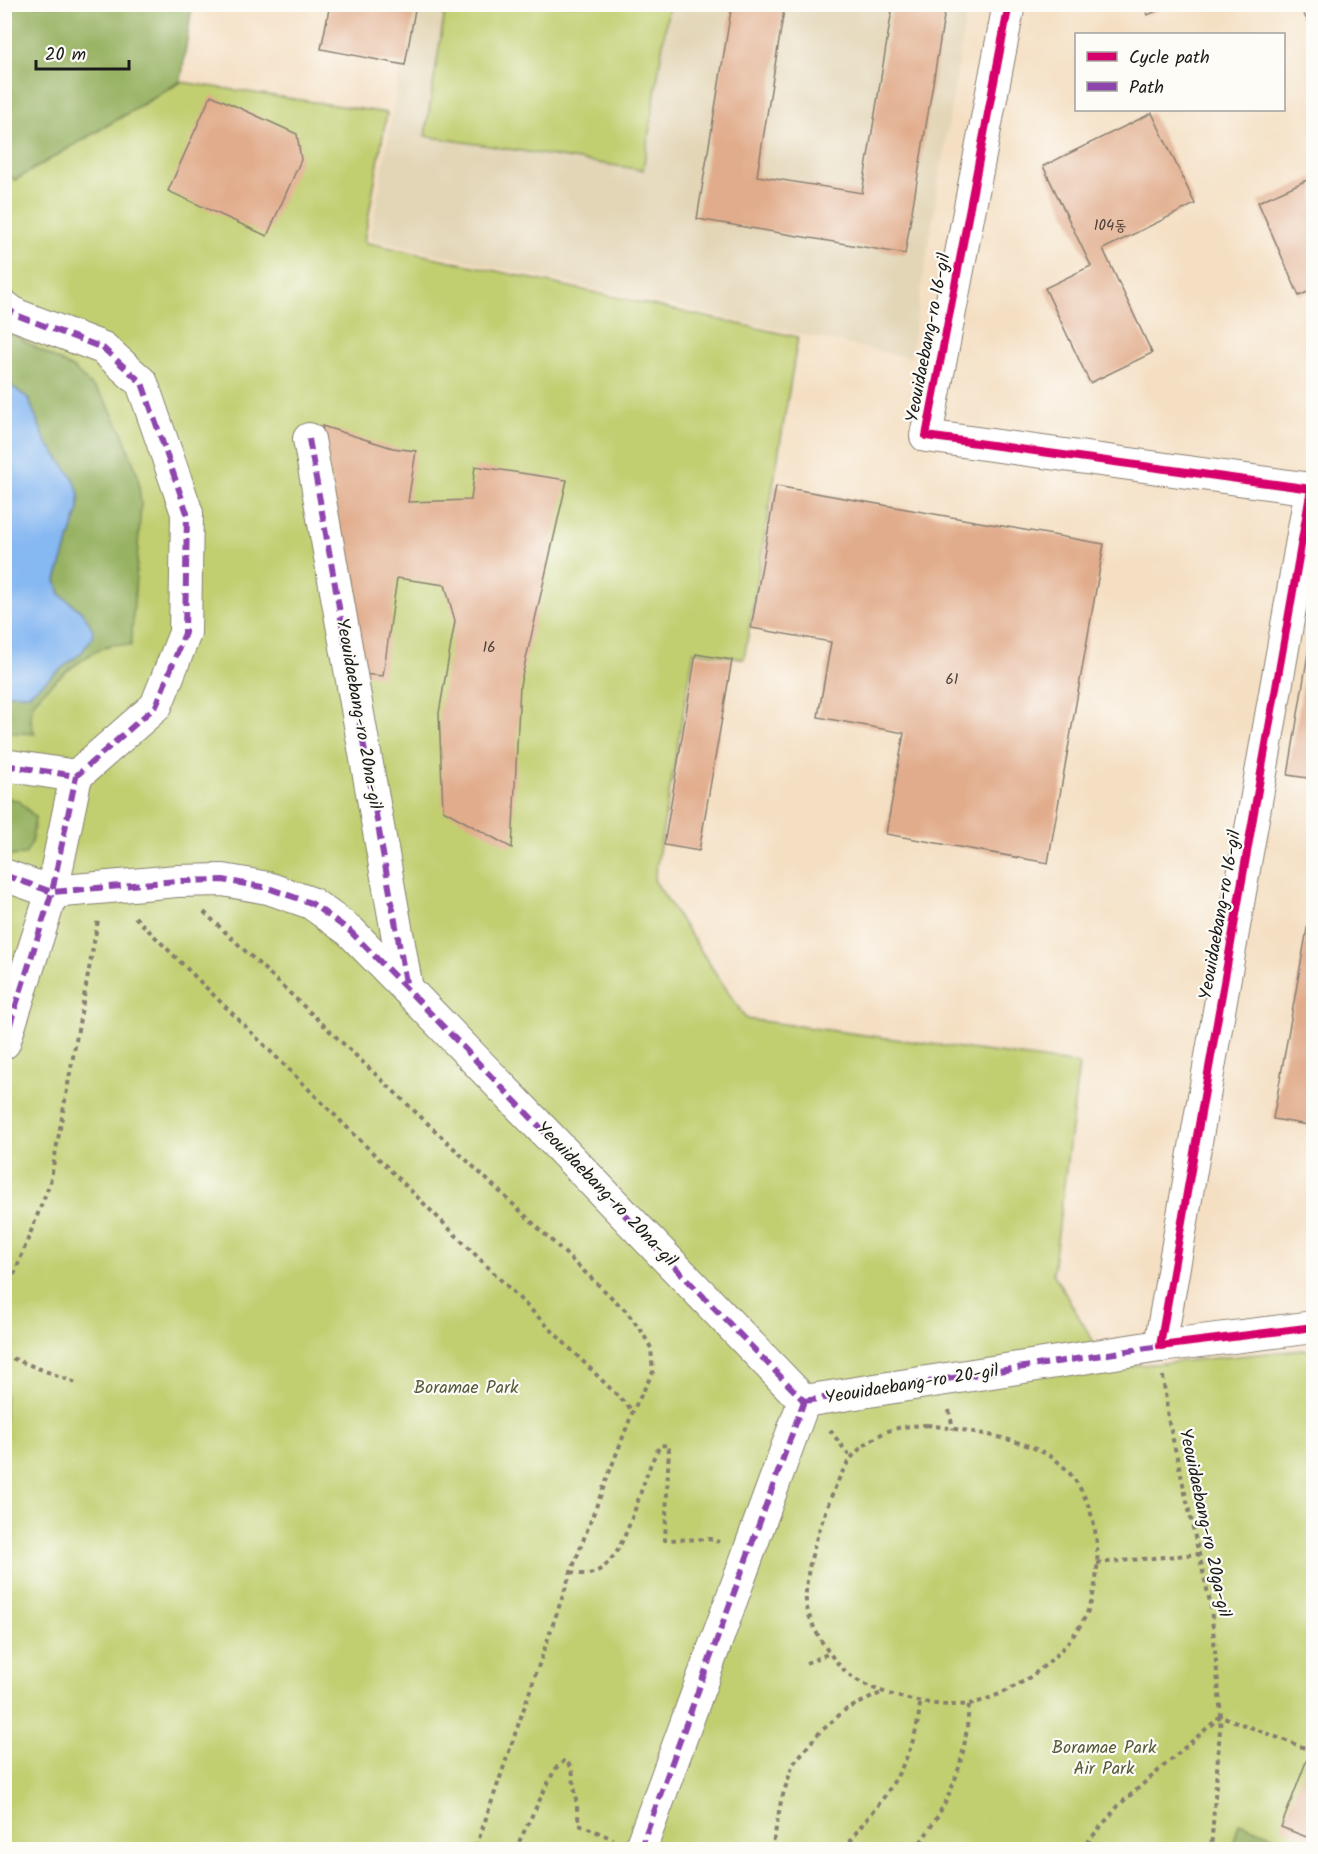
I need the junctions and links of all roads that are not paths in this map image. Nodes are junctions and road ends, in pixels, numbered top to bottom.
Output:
1 (1009, 4) edge
2 (8, 313) edge
3 (309, 439) dead end
4 (1312, 487) edge
5 (4, 765) edge
6 (76, 777) junction
7 (4, 875) edge
8 (52, 892) junction
9 (407, 989) junction
10 (4, 1042) edge
11 (1314, 1327) edge
12 (1160, 1346) junction
13 (804, 1401) junction
14 (641, 1848) edge

1 - 4 street, Yeouidaebang-ro 16-gil
2 - 6 street
3 - 9 street, Yeouidaebang-ro 20na-gil
4 - 12 street, Yeouidaebang-ro 16-gil
5 - 6 street
6 - 8 street
7 - 8 street, Yeouidaebang-ro 20na-gil
8 - 9 street, Yeouidaebang-ro 20na-gil
8 - 10 street
9 - 13 street, Yeouidaebang-ro 20na-gil
11 - 12 street, Yeouidaebang-ro 20-gil
12 - 13 street, Yeouidaebang-ro 20-gil
13 - 14 street, Yeouidaebang-ro 20-gil

